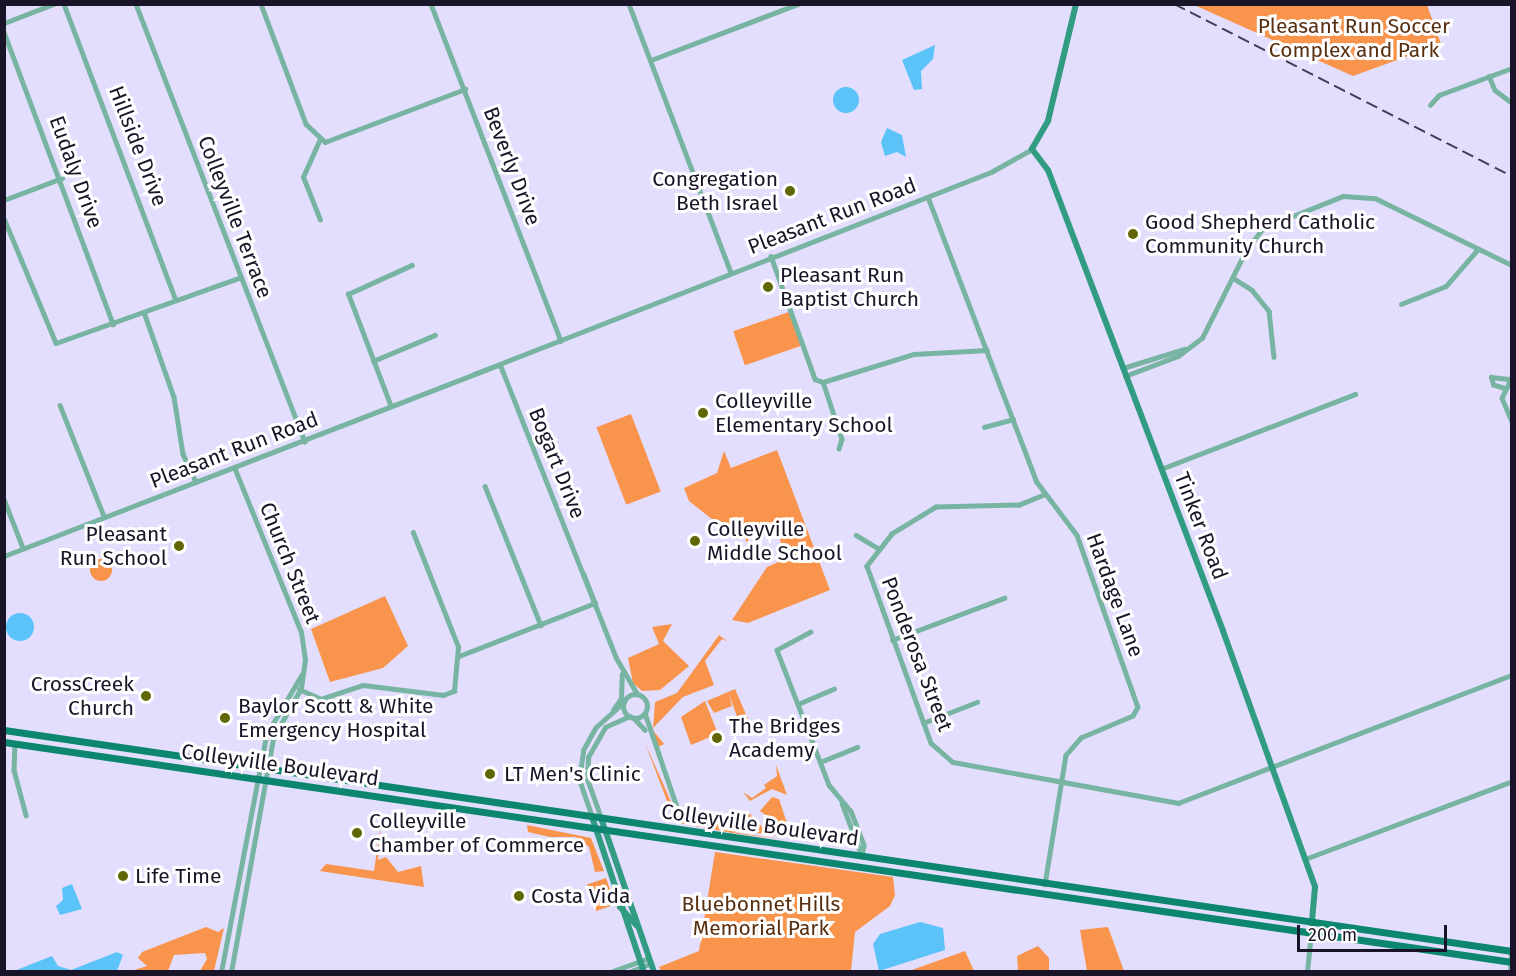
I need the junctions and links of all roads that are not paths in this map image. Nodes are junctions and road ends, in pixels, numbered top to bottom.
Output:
1 (53, 4) edge
2 (64, 4) edge
3 (136, 4) edge
4 (261, 4) edge
5 (431, 4) edge
6 (629, 4) edge
7 (798, 4) edge
8 (1076, 4) edge
9 (4, 23) edge
10 (4, 32) edge
11 (651, 60) junction
12 (1512, 68) edge
13 (1489, 76) junction
14 (465, 89) junction
15 (1512, 103) edge
16 (1430, 105) dead end
17 (320, 139) junction
18 (1032, 148) junction
19 (62, 178) junction
20 (928, 197) junction
21 (4, 200) edge
22 (4, 218) edge
23 (320, 220) dead end
24 (1478, 249) junction
25 (771, 256) junction
26 (412, 265) dead end
27 (1512, 265) edge
28 (731, 272) junction
29 (240, 277) junction
30 (1233, 279) junction
31 (176, 300) junction
32 (1401, 304) dead end
33 (144, 312) junction
34 (113, 324) junction
35 (435, 335) dead end
36 (561, 341) junction
37 (1184, 349) junction
38 (987, 350) junction
39 (1274, 357) dead end
40 (373, 361) junction
41 (500, 365) junction
42 (1123, 369) junction
43 (1125, 376) junction
44 (1510, 378) edge
45 (823, 382) junction
46 (1503, 388) junction
47 (1355, 394) dead end
48 (60, 405) dead end
49 (391, 407) junction
50 (1013, 419) junction
51 (1512, 422) edge
52 (984, 427) dead end
53 (305, 441) junction
54 (839, 449) dead end
55 (234, 467) junction
56 (1161, 469) junction
57 (196, 482) junction
58 (485, 486) dead end
59 (1044, 495) junction
60 (4, 499) edge
61 (104, 516) junction
62 (413, 533) dead end
63 (856, 535) dead end
64 (23, 548) junction
65 (879, 549) junction
66 (4, 556) edge
67 (1004, 598) dead end
68 (595, 603) junction
69 (541, 625) junction
70 (811, 632) dead end
71 (892, 640) junction
72 (459, 656) junction
73 (622, 673) junction
74 (1512, 675) edge
75 (298, 688) junction
76 (834, 689) dead end
77 (637, 694) junction
78 (625, 700) junction
79 (977, 702) dead end
80 (798, 704) junction
81 (645, 713) junction
82 (608, 716) junction
83 (632, 717) junction
84 (271, 721) junction
85 (923, 723) junction
86 (277, 725) junction
87 (596, 727) junction
88 (4, 730) edge
89 (19, 731) junction
90 (601, 732) junction
91 (647, 732) junction
92 (4, 742) edge
93 (15, 743) junction
94 (857, 747) dead end
95 (581, 759) junction
96 (820, 762) junction
97 (587, 763) junction
98 (1270, 764) junction
99 (261, 766) junction
100 (270, 767) junction
101 (1061, 778) junction
102 (258, 779) junction
103 (268, 781) junction
104 (1512, 781) edge
105 (842, 803) junction
106 (678, 810) dead end
107 (26, 815) dead end
108 (592, 817) junction
109 (601, 818) junction
110 (856, 825) junction
111 (849, 828) junction
112 (595, 829) junction
113 (606, 831) junction
114 (862, 856) junction
115 (1305, 859) junction
116 (244, 867) junction
117 (860, 868) junction
118 (252, 869) junction
119 (1045, 884) junction
120 (1160, 900) junction
121 (620, 907) junction
122 (1160, 913) junction
123 (232, 923) junction
124 (1312, 923) junction
125 (241, 925) junction
126 (637, 926) junction
127 (1310, 935) junction
128 (1511, 951) edge
129 (650, 960) junction
130 (1511, 962) edge
131 (642, 966) edge
132 (221, 972) edge
133 (231, 972) edge
134 (610, 972) edge
135 (629, 972) edge
136 (654, 972) edge
137 (1307, 972) edge
138 (1510, 972) edge

1 - 9 street
2 - 31 street, Hillside Drive
3 - 29 street, Colleyville Terrace
4 - 17 street
5 - 14 street, Beverly Drive
6 - 11 street
7 - 11 street
8 - 18 main road
10 - 19 street, Eudaly Drive
11 - 28 street
12 - 13 street
13 - 15 street
13 - 16 street
14 - 17 street
14 - 36 street, Beverly Drive
17 - 23 street
18 - 20 street, Pleasant Run Road
18 - 42 main road, Tinker Road
19 - 21 street
19 - 34 street, Eudaly Drive
20 - 25 street, Pleasant Run Road
20 - 38 street, Hardage Lane
22 - 34 street
24 - 27 street
24 - 30 street
24 - 32 street
25 - 28 street, Pleasant Run Road
25 - 45 street
26 - 40 street
28 - 36 street, Pleasant Run Road
29 - 31 street
29 - 53 street, Colleyville Terrace
30 - 37 street
30 - 39 street
31 - 33 street
33 - 34 street
33 - 57 street
35 - 40 street
36 - 41 street, Pleasant Run Road
37 - 42 street
37 - 43 street
38 - 45 street
38 - 50 street, Hardage Lane
40 - 49 street
41 - 49 street, Pleasant Run Road
41 - 68 street, Bogart Drive
42 - 43 main road, Tinker Road
43 - 56 main road, Tinker Road
44 - 46 street
44 - 46 street
45 - 54 street
46 - 51 street
47 - 56 street
48 - 61 street
49 - 53 street, Pleasant Run Road
50 - 52 street
50 - 59 street, Hardage Lane
53 - 55 street, Pleasant Run Road
55 - 57 street, Pleasant Run Road
55 - 75 street, Church Street
56 - 98 main road, Tinker Road
57 - 61 street, Pleasant Run Road
58 - 69 street
59 - 65 street, Ponderosa Street
59 - 101 street, Hardage Lane
60 - 64 street
61 - 64 street, Pleasant Run Road
62 - 72 street
63 - 65 street
64 - 66 street, Pleasant Run Road
65 - 71 street, Ponderosa Street
67 - 71 street
68 - 69 street
68 - 73 street, Bogart Drive
69 - 72 street
70 - 80 street
71 - 85 street, Ponderosa Street
72 - 75 street
73 - 77 street, Bogart Drive
73 - 78 street, Bogart Drive
73 - 82 street
74 - 98 street, Ponderosa Street
75 - 84 street, Church Street
75 - 86 street, Church Street
76 - 80 street
77 - 78 street
77 - 81 street, Bogart Drive
78 - 82 street
78 - 83 street, Bogart Drive
79 - 85 street
80 - 96 street
81 - 83 street
81 - 91 street
82 - 87 street
83 - 90 street
83 - 91 street
84 - 86 street
84 - 99 street, Church Street
85 - 101 street, Ponderosa Street
86 - 100 street, Church Street
87 - 90 street
87 - 95 street
88 - 89 main road, Colleyville Boulevard
89 - 93 main road
89 - 99 main road, Colleyville Boulevard
90 - 97 street
91 - 106 street
92 - 93 main road, Colleyville Boulevard
93 - 102 main road, Colleyville Boulevard
93 - 107 street
94 - 96 street
95 - 97 street
95 - 108 street
96 - 105 street
97 - 109 street
98 - 101 street, Ponderosa Street
98 - 115 main road, Tinker Road
99 - 100 main road, Colleyville Boulevard
99 - 102 street, Church Street
100 - 103 street, Church Street
100 - 108 main road, Colleyville Boulevard
101 - 119 street, Hardage Lane
102 - 103 main road, Colleyville Boulevard
102 - 116 street, Church Street
103 - 112 main road, Colleyville Boulevard
103 - 118 street, Church Street
104 - 115 street
105 - 110 street
105 - 111 street
108 - 109 main road, Colleyville Boulevard
108 - 112 main road
109 - 113 main road
109 - 114 main road, Colleyville Boulevard
110 - 111 street
110 - 114 street
111 - 114 street
112 - 113 main road, Colleyville Boulevard
112 - 121 main road
113 - 117 main road, Colleyville Boulevard
113 - 126 main road
114 - 117 main road
114 - 119 main road, Colleyville Boulevard
115 - 124 main road, Tinker Road
116 - 118 street
116 - 123 street, Church Street
117 - 122 main road, Colleyville Boulevard
118 - 125 street, Church Street
119 - 120 main road, Colleyville Boulevard
120 - 122 main road
120 - 124 main road, Colleyville Boulevard
121 - 126 main road
121 - 131 main road
122 - 127 main road, Colleyville Boulevard
123 - 125 street
123 - 132 street, Church Street
124 - 127 street
124 - 128 main road, Colleyville Boulevard
125 - 133 street, Church Street
126 - 129 main road
127 - 130 main road, Colleyville Boulevard
127 - 137 street
128 - 130 street
129 - 131 street
129 - 136 main road
130 - 138 street
131 - 134 street
131 - 135 street

